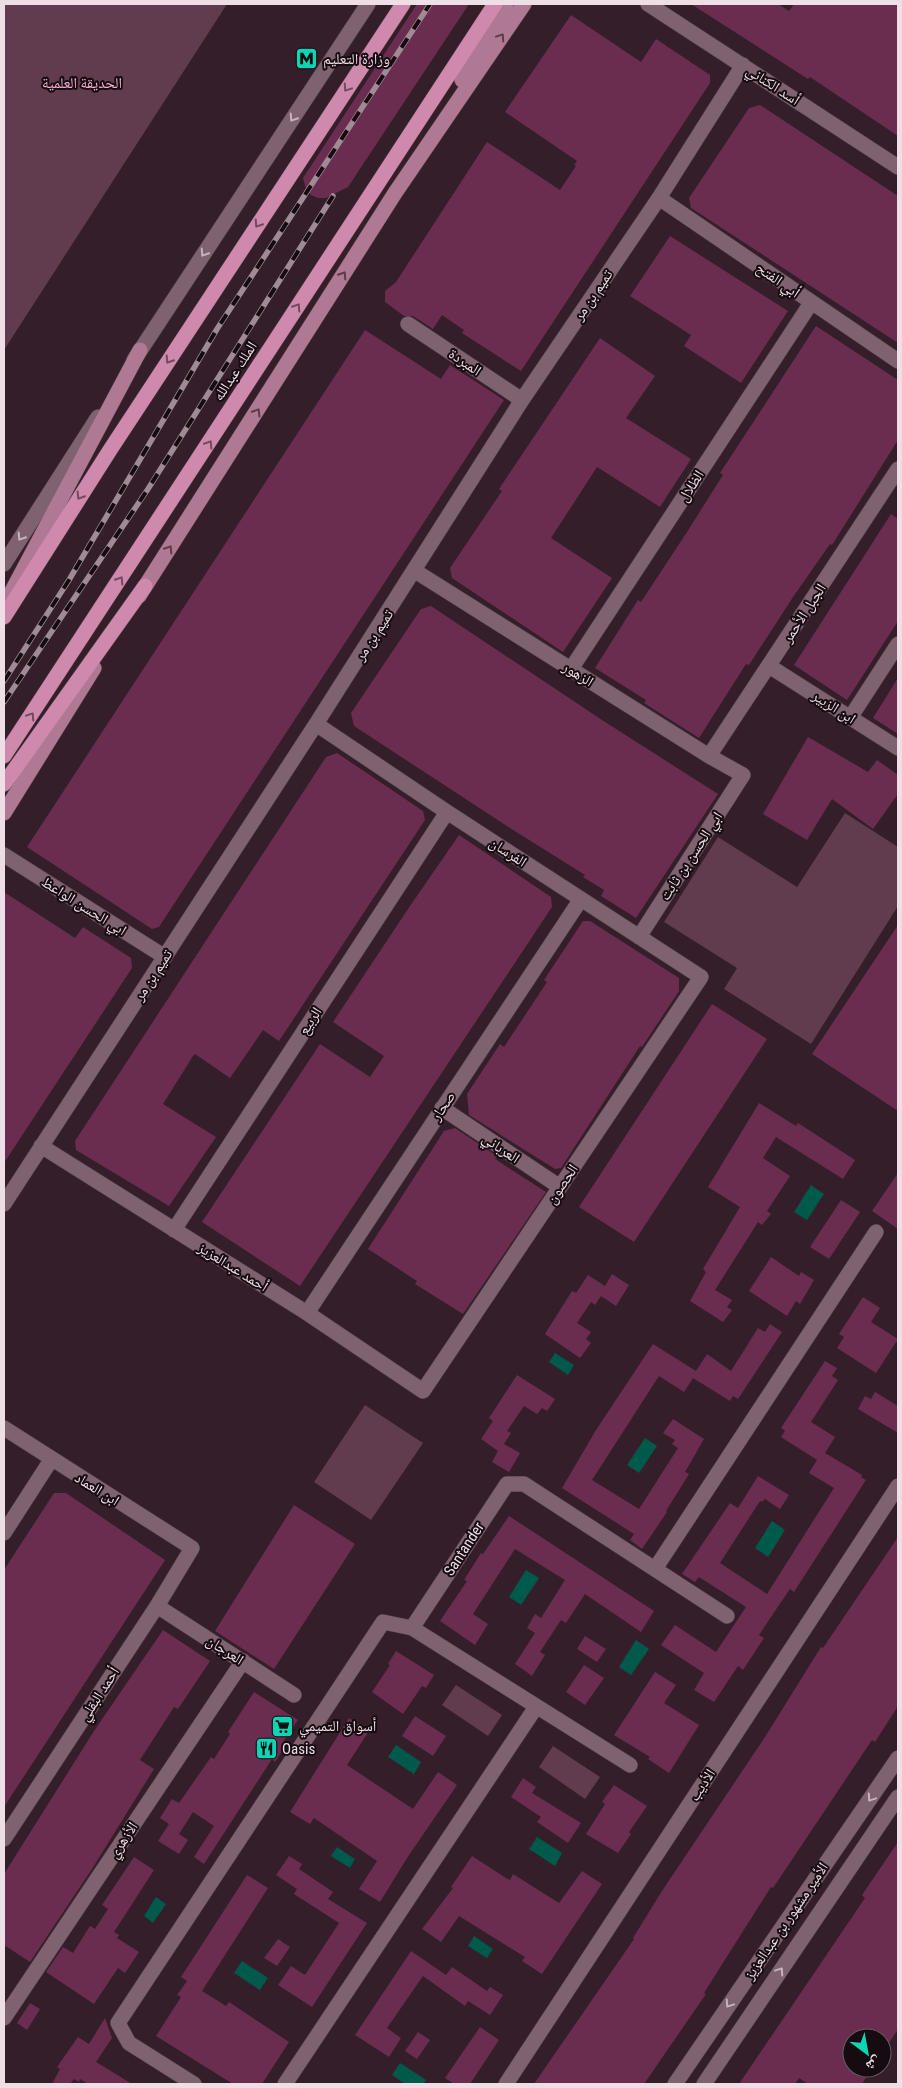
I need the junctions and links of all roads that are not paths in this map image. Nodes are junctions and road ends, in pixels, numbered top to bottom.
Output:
1 (368, 4) edge
2 (403, 4) edge
3 (495, 4) edge
4 (506, 4) edge
5 (524, 4) edge
6 (648, 4) edge
7 (743, 66) junction
8 (898, 167) edge
9 (395, 193) junction
10 (658, 198) junction
11 (812, 303) junction
12 (408, 324) dead end
13 (140, 350) junction
14 (898, 361) edge
15 (522, 400) junction
16 (898, 469) edge
17 (4, 564) edge
18 (415, 571) junction
19 (145, 586) junction
20 (4, 606) edge
21 (4, 617) edge
22 (898, 644) edge
23 (769, 666) junction
24 (571, 669) junction
25 (850, 718) junction
26 (316, 724) junction
27 (898, 748) edge
28 (4, 756) edge
29 (709, 756) junction
30 (743, 775) joint
31 (4, 784) edge
32 (447, 812) junction
33 (4, 813) edge
34 (4, 855) edge
35 (581, 899) junction
36 (639, 937) junction
37 (165, 957) junction
38 (701, 977) joint
39 (442, 1108) junction
40 (41, 1146) junction
41 (560, 1187) junction
42 (4, 1204) edge
43 (174, 1230) junction
44 (876, 1232) dead end
45 (306, 1313) junction
46 (423, 1391) joint
47 (4, 1428) edge
48 (51, 1460) junction
49 (898, 1486) edge
50 (4, 1533) edge
51 (192, 1548) joint
52 (655, 1569) junction
53 (157, 1606) junction
54 (727, 1616) dead end
55 (412, 1628) junction
56 (243, 1662) junction
57 (294, 1695) dead end
58 (536, 1707) junction
59 (898, 1758) edge
60 (630, 1765) dead end
61 (898, 1797) edge
62 (4, 1839) edge
63 (4, 2018) edge
64 (194, 2084) edge
65 (285, 2084) edge
66 (506, 2084) edge
67 (675, 2084) edge
68 (704, 2084) edge

1 -> 13 street
2 -> 21 highway
28 -> 3 highway, الملك عبدالله
4 - 9 main road
9 -> 5 main road
6 - 7 street, أسد الكناني
7 - 8 street, أسد الكناني
7 - 10 street, تميم بن مر
19 -> 9 main road
10 - 11 street, أبي الفتح
10 - 15 street, تميم بن مر
11 - 14 street, أبي الفتح
11 - 24 street, الظلال
12 - 15 street, المبردة
13 -> 17 street
13 - 20 main road
15 - 18 street, تميم بن مر
16 - 23 street, الجبل الأحمر
18 - 24 street, الزهور
18 - 26 street, تميم بن مر
19 - 31 highway
19 - 33 main road
22 - 25 street
23 - 25 street, ابن الزبير
23 - 29 street, الجبل الأحمر
24 - 29 street, الزهور
25 - 27 street, ابن الزبير
26 - 32 street, الفرسان
26 - 37 street, تميم بن مر
29 - 30 street, الزهور
30 - 36 street, ابي الحسن بن ثابت
32 - 35 street, الفرسان
32 - 43 street, الربيع
34 - 37 street, ابي الحسن الواعظ
35 - 36 street, الفرسان
35 - 39 street, صحار
36 - 38 street, الفرسان
37 - 40 street, تميم بن مر
38 - 41 street, الحصون
39 - 41 street, العرباني
39 - 45 street, صحار
40 - 42 street, تميم بن مر
40 - 43 street, أحمد عبدالعزيز
41 - 46 street, الحصون
43 - 45 street, أحمد عبدالعزيز
44 - 52 street
45 - 46 street, أحمد عبدالعزيز
47 - 48 street, ابن العماد
48 - 50 street
48 - 51 street, ابن العماد
49 - 66 street, الأديب
51 - 53 street, أحمد البقلي
52 - 54 street
52 - 55 street, Santander
53 - 56 street, العرجان
53 - 62 street, أحمد البقلي
55 - 58 street
55 - 64 street
56 - 57 street, العرجان
56 - 63 street, الأزهري
58 - 60 street
58 - 65 street
59 -> 67 street, الأمير مشهور بن عبدالعزيز
68 -> 61 street, الأمير مشهور بن عبدالعزيز

